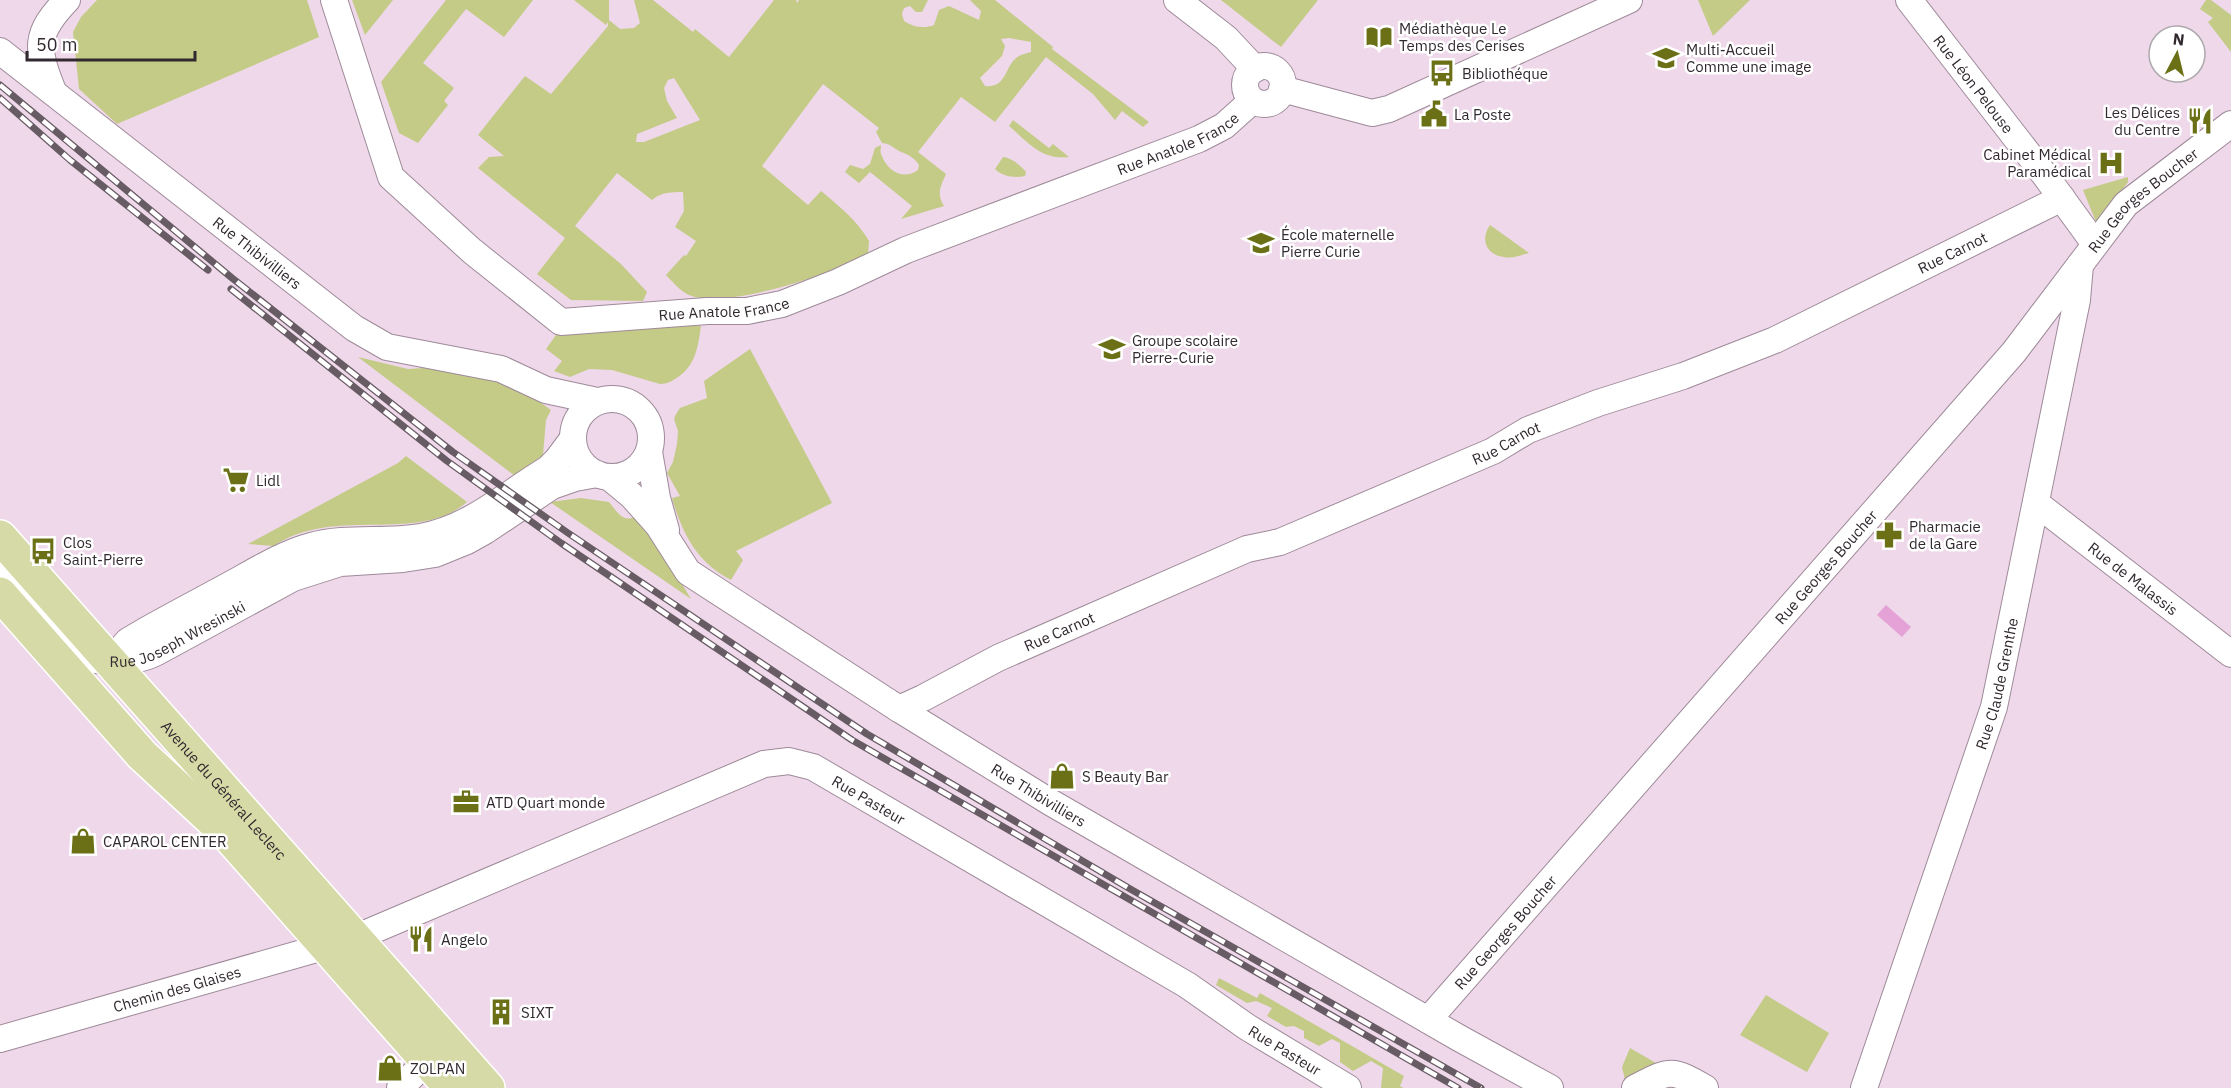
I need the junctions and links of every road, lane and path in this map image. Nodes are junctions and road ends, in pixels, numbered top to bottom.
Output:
1 (67, 0) edge
2 (334, 0) edge
3 (1177, 0) edge
4 (1629, 0) edge
5 (1909, 0) edge
6 (3, 54) edge
7 (42, 60) junction
8 (1255, 69) junction
9 (1282, 89) junction
10 (53, 91) junction
11 (1252, 100) junction
12 (2231, 124) edge
13 (2062, 198) junction
14 (2095, 244) junction
15 (2080, 265) junction
16 (546, 390) junction
17 (597, 401) junction
18 (572, 436) junction
19 (649, 452) junction
20 (603, 476) junction
21 (2036, 503) junction
22 (0, 537) edge
23 (669, 542) junction
24 (0, 574) edge
25 (0, 594) edge
26 (2231, 654) edge
27 (110, 661) junction
28 (899, 709) junction
29 (108, 715) junction
30 (340, 942) junction
31 (1428, 1020) junction
32 (0, 1039) edge
33 (448, 1064) edge
34 (400, 1088) edge
35 (488, 1088) edge
36 (1348, 1088) edge
37 (1550, 1088) edge
38 (1635, 1088) edge
39 (1705, 1088) edge
40 (1864, 1088) edge

1 - 7 street
2 - 11 street, Rue Anatole France
3 - 8 street
4 - 9 street
5 - 13 street, Rue Léon Pelouse
6 - 7 street
6 - 10 street, Rue Thibivilliers
7 - 10 street
8 - 9 street
8 - 11 street
9 - 11 street
10 - 16 street, Rue Thibivilliers
12 - 14 street, Rue Georges Boucher
13 - 14 street
13 - 28 street, Rue Carnot
14 - 15 street, Rue Georges Boucher
15 - 21 street, Rue Claude Grenthe
15 - 31 street, Rue Georges Boucher
16 - 17 street, Rue Thibivilliers
16 - 18 street
17 - 18 street
17 - 19 street
18 - 20 street
18 - 27 street, Rue Joseph Wresinski
19 - 20 street
19 - 23 street, Rue Thibivilliers
20 - 23 street, Rue Thibivilliers
20 - 27 street, Rue Joseph Wresinski
21 - 26 street, Rue de Malassis
21 - 40 street, Rue Claude Grenthe
22 - 27 main road, Avenue du Général Leclerc
23 - 28 street, Rue Thibivilliers
24 - 27 street
25 - 29 main road, Avenue du Général Leclerc
27 - 29 main road
27 - 30 main road, Avenue du Général Leclerc
28 - 31 street, Rue Thibivilliers
29 - 30 main road, Avenue du Général Leclerc
30 - 32 street, Chemin des Glaises
30 - 33 main road, Avenue du Général Leclerc
30 - 36 street, Rue Pasteur
31 - 37 street, Rue Thibivilliers
33 - 34 street
33 - 35 main road, Avenue du Général Leclerc
38 - 39 street

